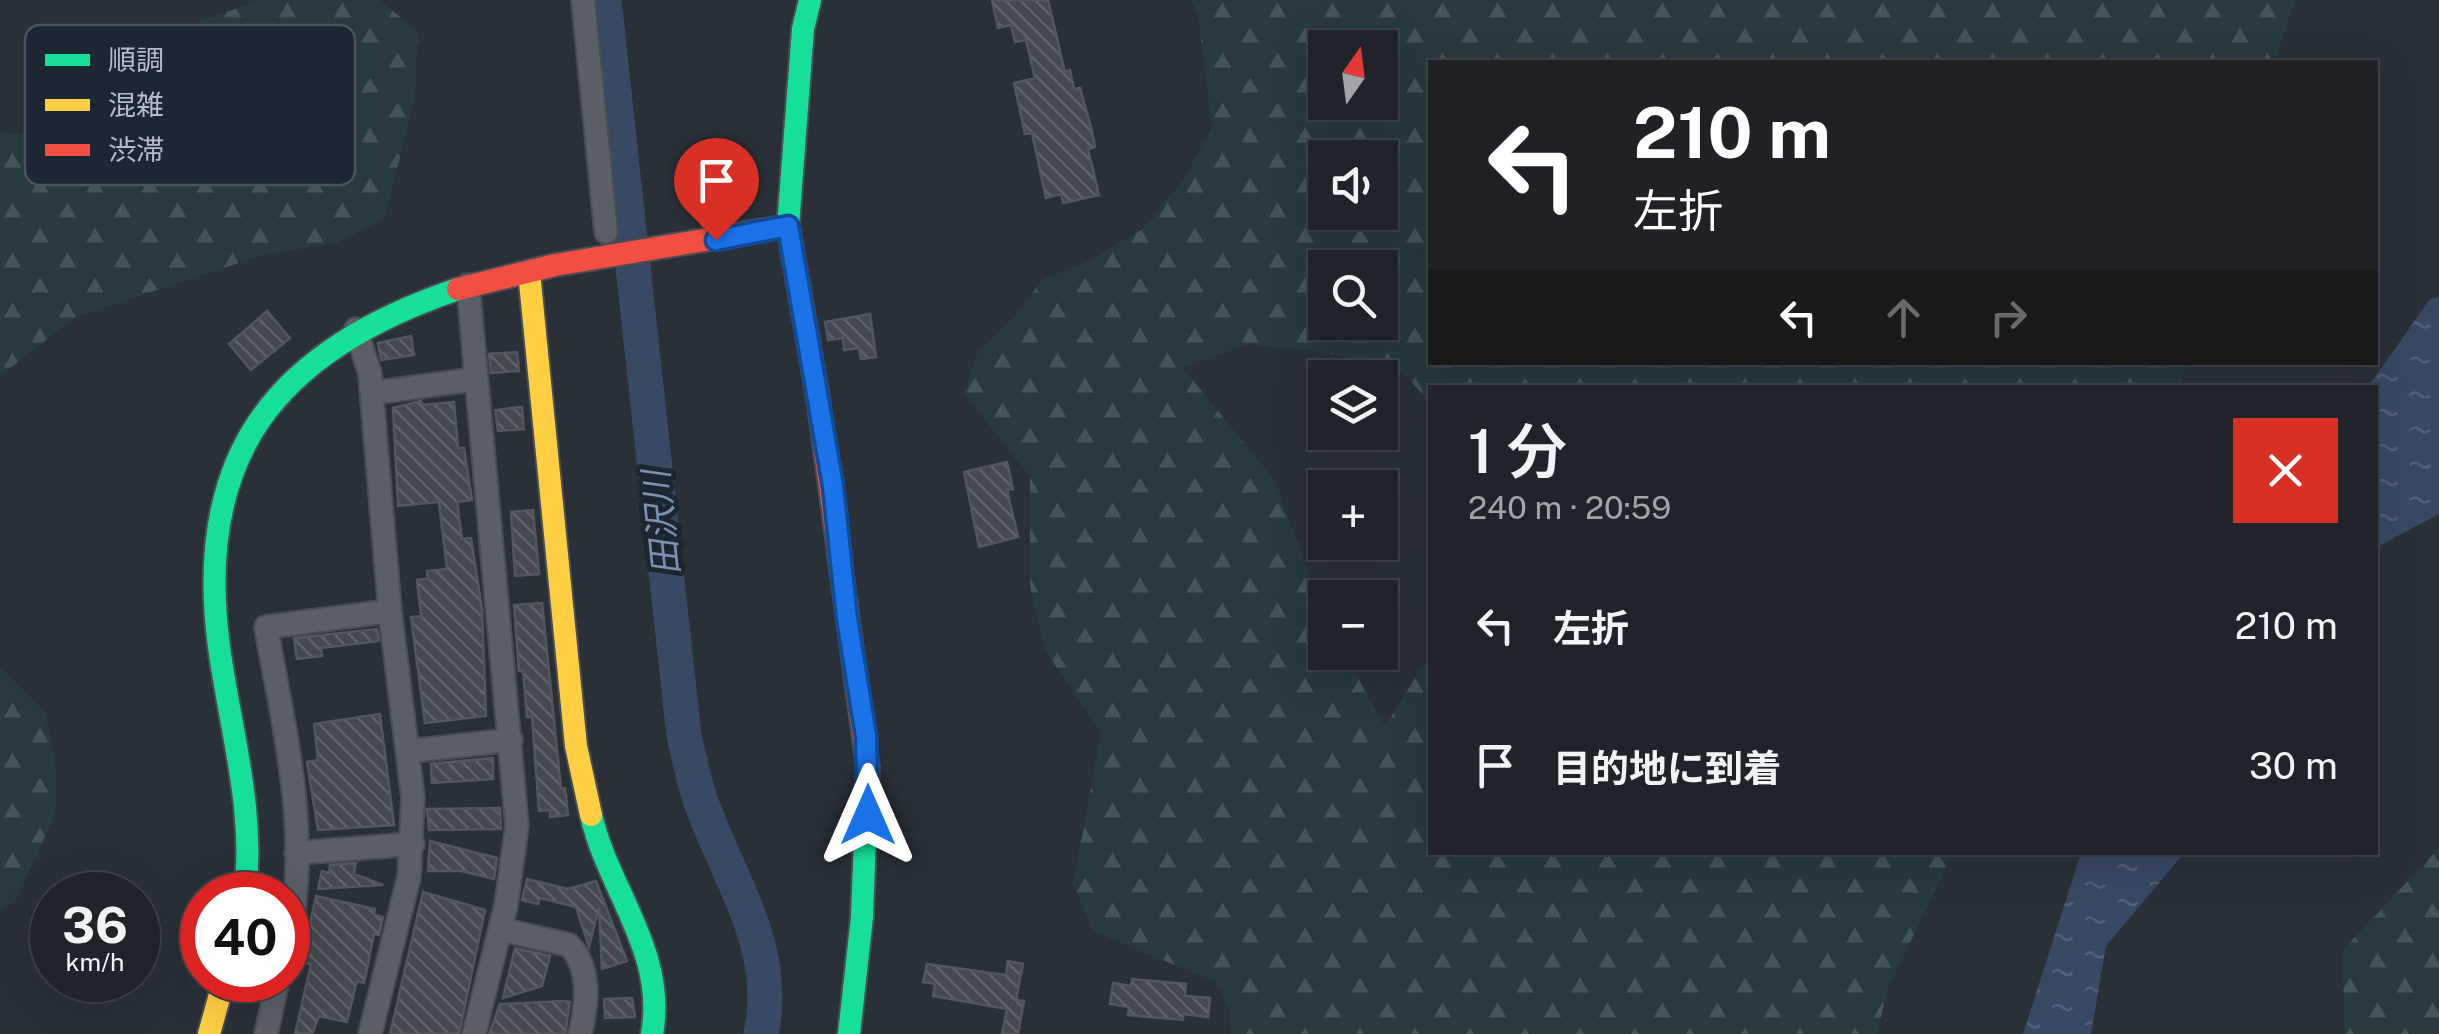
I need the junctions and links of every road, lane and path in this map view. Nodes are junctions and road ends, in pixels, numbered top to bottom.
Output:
1 (583, 0) edge
2 (810, 0) edge
3 (788, 226) junction
4 (606, 232) dead end
5 (529, 272) junction
6 (468, 286) junction
7 (356, 329) junction
8 (476, 378) junction
9 (372, 393) junction
10 (390, 611) junction
11 (511, 740) junction
12 (410, 751) junction
13 (414, 844) junction
14 (296, 853) junction
15 (245, 872) edge
16 (294, 872) edge
17 (500, 929) junction
18 (218, 1002) edge
19 (273, 1002) edge
20 (209, 1034) edge
21 (266, 1034) edge
22 (370, 1034) edge
23 (474, 1034) edge
24 (580, 1034) edge
25 (652, 1034) edge
26 (849, 1034) edge

1 - 4 street
2 - 3 street
3 - 5 street
3 - 26 street
5 - 6 street
5 - 25 street
6 - 7 street
6 - 8 street
7 - 9 street
7 - 15 street
8 - 9 street
8 - 11 street
9 - 10 street
10 - 12 street
10 - 14 street
11 - 12 street
11 - 17 street
12 - 13 street
13 - 14 street
13 - 22 street
14 - 16 street
17 - 23 street
17 - 24 street
18 - 20 street
19 - 21 street

